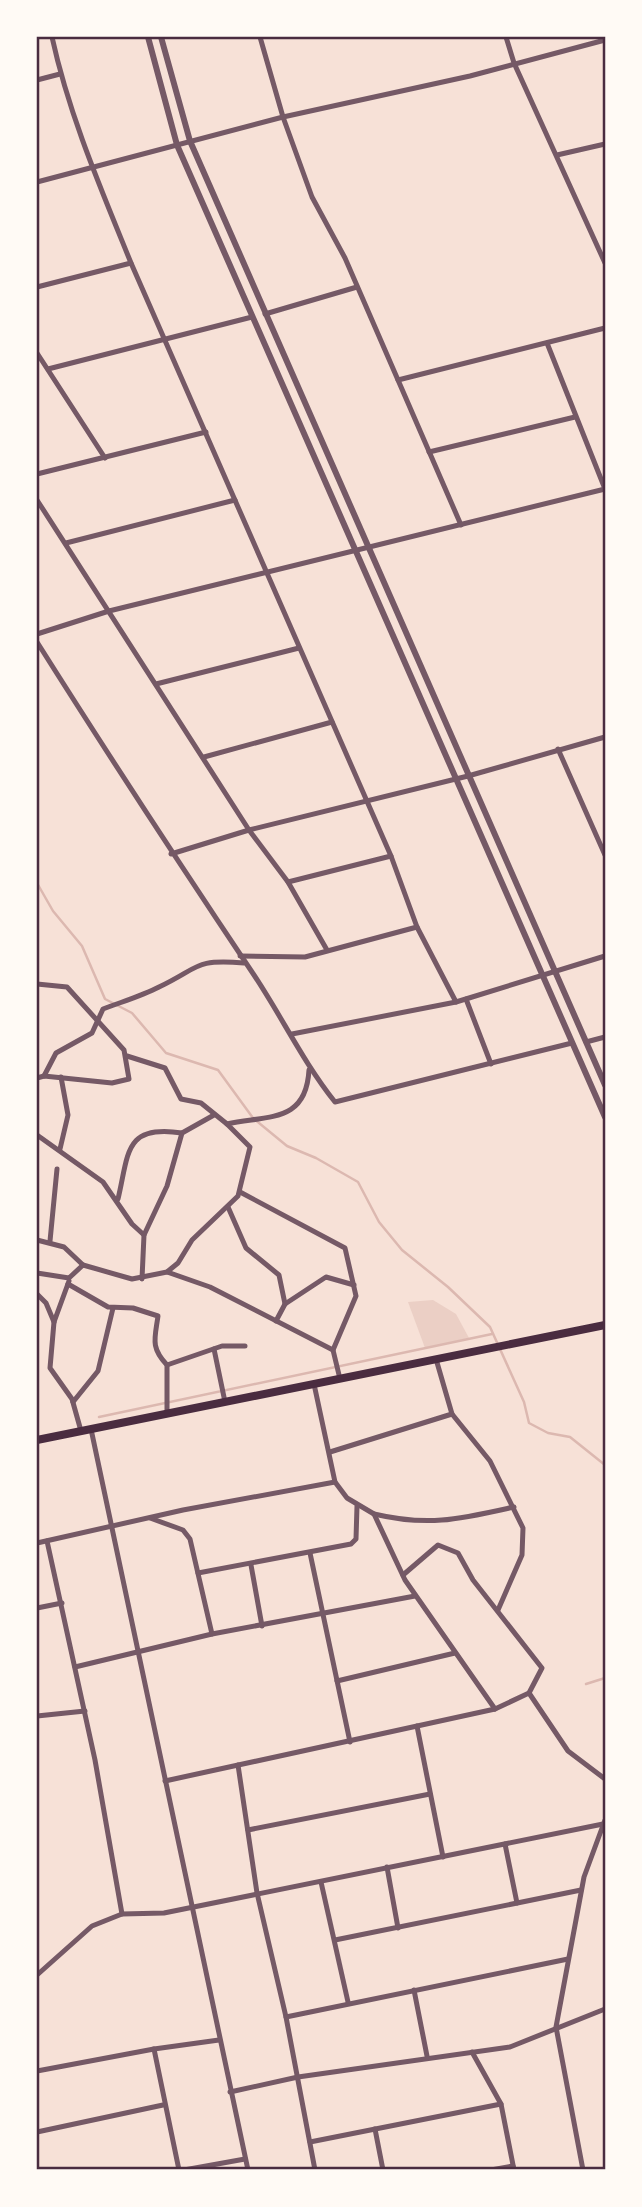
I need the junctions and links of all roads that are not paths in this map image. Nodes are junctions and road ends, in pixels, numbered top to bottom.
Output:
1 (52, 37) edge
2 (148, 37) edge
3 (161, 37) edge
4 (260, 37) edge
5 (506, 37) edge
6 (605, 40) edge
7 (514, 63) junction
8 (60, 74) junction
9 (37, 80) edge
10 (283, 117) junction
11 (190, 141) junction
12 (605, 144) edge
13 (177, 145) junction
14 (557, 155) junction
15 (92, 169) junction
16 (37, 182) edge
17 (131, 263) junction
18 (605, 264) edge
19 (37, 287) edge
20 (357, 287) junction
21 (265, 314) junction
22 (252, 317) junction
23 (605, 328) edge
24 (164, 338) junction
25 (547, 343) junction
26 (37, 354) edge
27 (48, 369) junction
28 (398, 380) junction
29 (575, 417) junction
30 (206, 432) junction
31 (429, 452) junction
32 (105, 458) junction
33 (37, 474) edge
34 (605, 489) edge
35 (37, 499) edge
36 (235, 500) junction
37 (461, 525) junction
38 (66, 543) junction
39 (368, 549) junction
40 (358, 551) junction
41 (268, 574) junction
42 (110, 611) junction
43 (37, 634) edge
44 (37, 642) edge
45 (299, 648) junction
46 (156, 684) junction
47 (332, 722) junction
48 (605, 737) edge
49 (558, 750) junction
50 (204, 757) junction
51 (468, 776) junction
52 (457, 779) junction
53 (365, 800) junction
54 (249, 830) junction
55 (172, 854) junction
56 (605, 855) edge
57 (391, 856) junction
58 (288, 883) junction
59 (417, 927) junction
60 (327, 950) junction
61 (240, 956) junction
62 (605, 957) edge
63 (244, 962) junction
64 (554, 970) junction
65 (543, 974) junction
66 (37, 984) edge
67 (466, 999) junction
68 (456, 1002) junction
69 (96, 1019) junction
70 (292, 1034) junction
71 (605, 1037) edge
72 (586, 1042) junction
73 (572, 1043) junction
74 (127, 1056) junction
75 (491, 1064) junction
76 (309, 1070) junction
77 (44, 1076) junction
78 (61, 1077) junction
79 (37, 1078) edge
80 (605, 1085) edge
81 (214, 1115) junction
82 (605, 1117) edge
83 (228, 1124) junction
84 (182, 1133) junction
85 (37, 1135) edge
86 (60, 1149) junction
87 (57, 1169) dead end
88 (240, 1192) junction
89 (118, 1200) junction
90 (228, 1206) junction
91 (144, 1235) junction
92 (37, 1240) edge
93 (50, 1241) junction
94 (83, 1265) junction
95 (167, 1272) junction
96 (37, 1273) edge
97 (142, 1279) junction
98 (69, 1281) junction
99 (354, 1285) junction
100 (37, 1294) edge
101 (285, 1304) junction
102 (114, 1308) junction
103 (276, 1321) junction
104 (54, 1322) junction
105 (605, 1325) edge
106 (245, 1346) dead end
107 (215, 1349) junction
108 (333, 1350) junction
109 (436, 1359) junction
110 (167, 1365) junction
111 (340, 1379) junction
112 (314, 1384) junction
113 (73, 1402) junction
114 (225, 1402) junction
115 (167, 1413) junction
116 (452, 1414) junction
117 (91, 1429) junction
118 (80, 1431) junction
119 (37, 1440) edge
120 (330, 1452) junction
121 (335, 1482) junction
122 (357, 1506) junction
123 (514, 1507) junction
124 (374, 1514) junction
125 (150, 1517) junction
126 (111, 1526) junction
127 (47, 1541) junction
128 (37, 1543) edge
129 (310, 1553) junction
130 (251, 1565) junction
131 (198, 1573) junction
132 (403, 1575) junction
133 (415, 1596) junction
134 (62, 1602) junction
135 (37, 1608) edge
136 (498, 1610) junction
137 (325, 1613) junction
138 (262, 1626) junction
139 (212, 1634) junction
140 (138, 1651) junction
141 (455, 1653) junction
142 (75, 1667) junction
143 (337, 1681) junction
144 (529, 1693) junction
145 (495, 1709) junction
146 (85, 1711) junction
147 (37, 1716) edge
148 (417, 1726) junction
149 (350, 1742) junction
150 (238, 1765) junction
151 (605, 1779) edge
152 (165, 1781) junction
153 (430, 1794) junction
154 (604, 1822) edge
155 (248, 1830) junction
156 (505, 1844) junction
157 (443, 1857) junction
158 (387, 1867) junction
159 (321, 1882) junction
160 (581, 1890) junction
161 (257, 1893) junction
162 (517, 1903) junction
163 (190, 1905) junction
164 (122, 1914) junction
165 (398, 1928) junction
166 (335, 1940) junction
167 (568, 1959) junction
168 (37, 1975) edge
169 (414, 1990) junction
170 (348, 2002) junction
171 (605, 2009) edge
172 (286, 2017) junction
173 (556, 2027) junction
174 (219, 2040) junction
175 (154, 2049) junction
176 (472, 2052) junction
177 (427, 2056) junction
178 (37, 2071) edge
179 (298, 2077) junction
180 (230, 2092) junction
181 (501, 2104) junction
182 (163, 2105) junction
183 (375, 2129) junction
184 (37, 2132) edge
185 (310, 2142) junction
186 (245, 2159) junction
187 (513, 2168) edge
188 (179, 2170) edge
189 (184, 2170) edge
190 (248, 2170) edge
191 (315, 2170) edge
192 (383, 2170) edge
193 (491, 2170) edge
194 (583, 2170) edge

1 - 8 street
2 - 13 street
3 - 11 street
4 - 10 street
5 - 7 street
6 - 7 street
7 - 10 street
7 - 14 street
8 - 9 street
8 - 15 street
10 - 11 street
10 - 20 street
11 - 13 street
11 - 21 street
12 - 14 street
13 - 15 street
13 - 22 street
14 - 18 street
15 - 16 street
15 - 17 street
17 - 19 street
17 - 24 street
20 - 21 street
20 - 28 street
21 - 39 street
22 - 24 street
22 - 40 street
23 - 25 street
24 - 27 street
24 - 30 street
25 - 28 street
25 - 29 street
26 - 27 street
27 - 32 street
28 - 31 street
29 - 31 street
29 - 34 street
30 - 32 street
30 - 36 street
31 - 37 street
32 - 33 street
34 - 37 street
35 - 38 street
36 - 38 street
36 - 41 street
37 - 39 street
38 - 42 street
39 - 40 street
39 - 51 street
40 - 41 street
40 - 52 street
41 - 42 street
41 - 45 street
42 - 43 street
42 - 46 street
44 - 55 street
45 - 46 street
45 - 47 street
46 - 50 street
47 - 50 street
47 - 53 street
48 - 49 street
49 - 51 street
49 - 56 street
50 - 54 street
51 - 52 street
51 - 64 street
52 - 53 street
52 - 65 street
53 - 54 street
53 - 57 street
54 - 55 street
54 - 58 street
55 - 61 street
57 - 58 street
57 - 59 street
58 - 60 street
59 - 60 street
59 - 68 street
60 - 61 street
61 - 63 street
62 - 64 street
63 - 69 street
63 - 70 street
64 - 65 street
64 - 72 street
65 - 67 street
65 - 73 street
66 - 69 street
67 - 68 street
67 - 75 street
68 - 70 street
69 - 74 street
69 - 77 street
70 - 76 street
71 - 72 street
72 - 80 street
73 - 75 street
73 - 82 street
74 - 78 street
74 - 81 street
75 - 76 street
76 - 83 street
77 - 78 street
77 - 79 street
78 - 86 street
81 - 83 street
81 - 84 street
83 - 88 street
84 - 89 street
84 - 91 street
85 - 86 street
86 - 89 street
87 - 93 street
88 - 90 street
88 - 99 street
89 - 91 street
90 - 95 street
90 - 101 street
91 - 97 street
92 - 93 street
93 - 94 street
94 - 97 street
94 - 98 street
95 - 97 street
95 - 103 street
96 - 98 street
98 - 102 street
98 - 104 street
99 - 101 street
99 - 108 street
100 - 104 street
101 - 103 street
102 - 110 street
102 - 113 street
103 - 108 street
104 - 113 street
105 - 109 highway
106 - 107 street
107 - 110 street
107 - 114 street
108 - 111 street
109 - 111 highway
109 - 116 street
110 - 115 street
111 - 112 highway
112 - 114 highway
112 - 120 street
113 - 118 street
114 - 115 highway
115 - 117 highway
116 - 120 street
116 - 123 street
117 - 118 highway
117 - 126 street
118 - 119 highway
120 - 121 street
121 - 122 street
121 - 125 street
122 - 124 street
122 - 129 street
123 - 124 street
123 - 136 street
124 - 132 street
125 - 126 street
125 - 131 street
126 - 127 street
126 - 140 street
127 - 128 street
127 - 134 street
129 - 130 street
129 - 137 street
130 - 131 street
130 - 138 street
131 - 139 street
132 - 133 street
132 - 136 street
133 - 137 street
133 - 141 street
134 - 135 street
134 - 142 street
136 - 144 street
137 - 138 street
137 - 143 street
138 - 139 street
139 - 140 street
140 - 142 street
140 - 152 street
141 - 143 street
141 - 145 street
142 - 146 street
143 - 149 street
144 - 145 street
144 - 151 street
145 - 148 street
146 - 147 street
146 - 164 street
148 - 149 street
148 - 153 street
149 - 150 street
150 - 152 street
150 - 155 street
152 - 163 street
153 - 155 street
153 - 157 street
154 - 156 street
154 - 160 street
155 - 161 street
156 - 157 street
156 - 162 street
157 - 158 street
158 - 159 street
158 - 165 street
159 - 161 street
159 - 166 street
160 - 162 street
160 - 167 street
161 - 163 street
161 - 172 street
162 - 165 street
163 - 164 street
163 - 174 street
164 - 168 street
165 - 166 street
166 - 170 street
167 - 169 street
167 - 173 street
169 - 170 street
169 - 177 street
170 - 172 street
171 - 173 street
172 - 179 street
173 - 176 street
173 - 194 street
174 - 175 street
174 - 180 street
175 - 178 street
175 - 182 street
176 - 177 street
176 - 181 street
177 - 179 street
179 - 180 street
179 - 185 street
180 - 186 street
181 - 183 street
181 - 187 street
182 - 184 street
182 - 188 street
183 - 185 street
183 - 192 street
185 - 191 street
186 - 189 street
186 - 190 street
187 - 193 street

